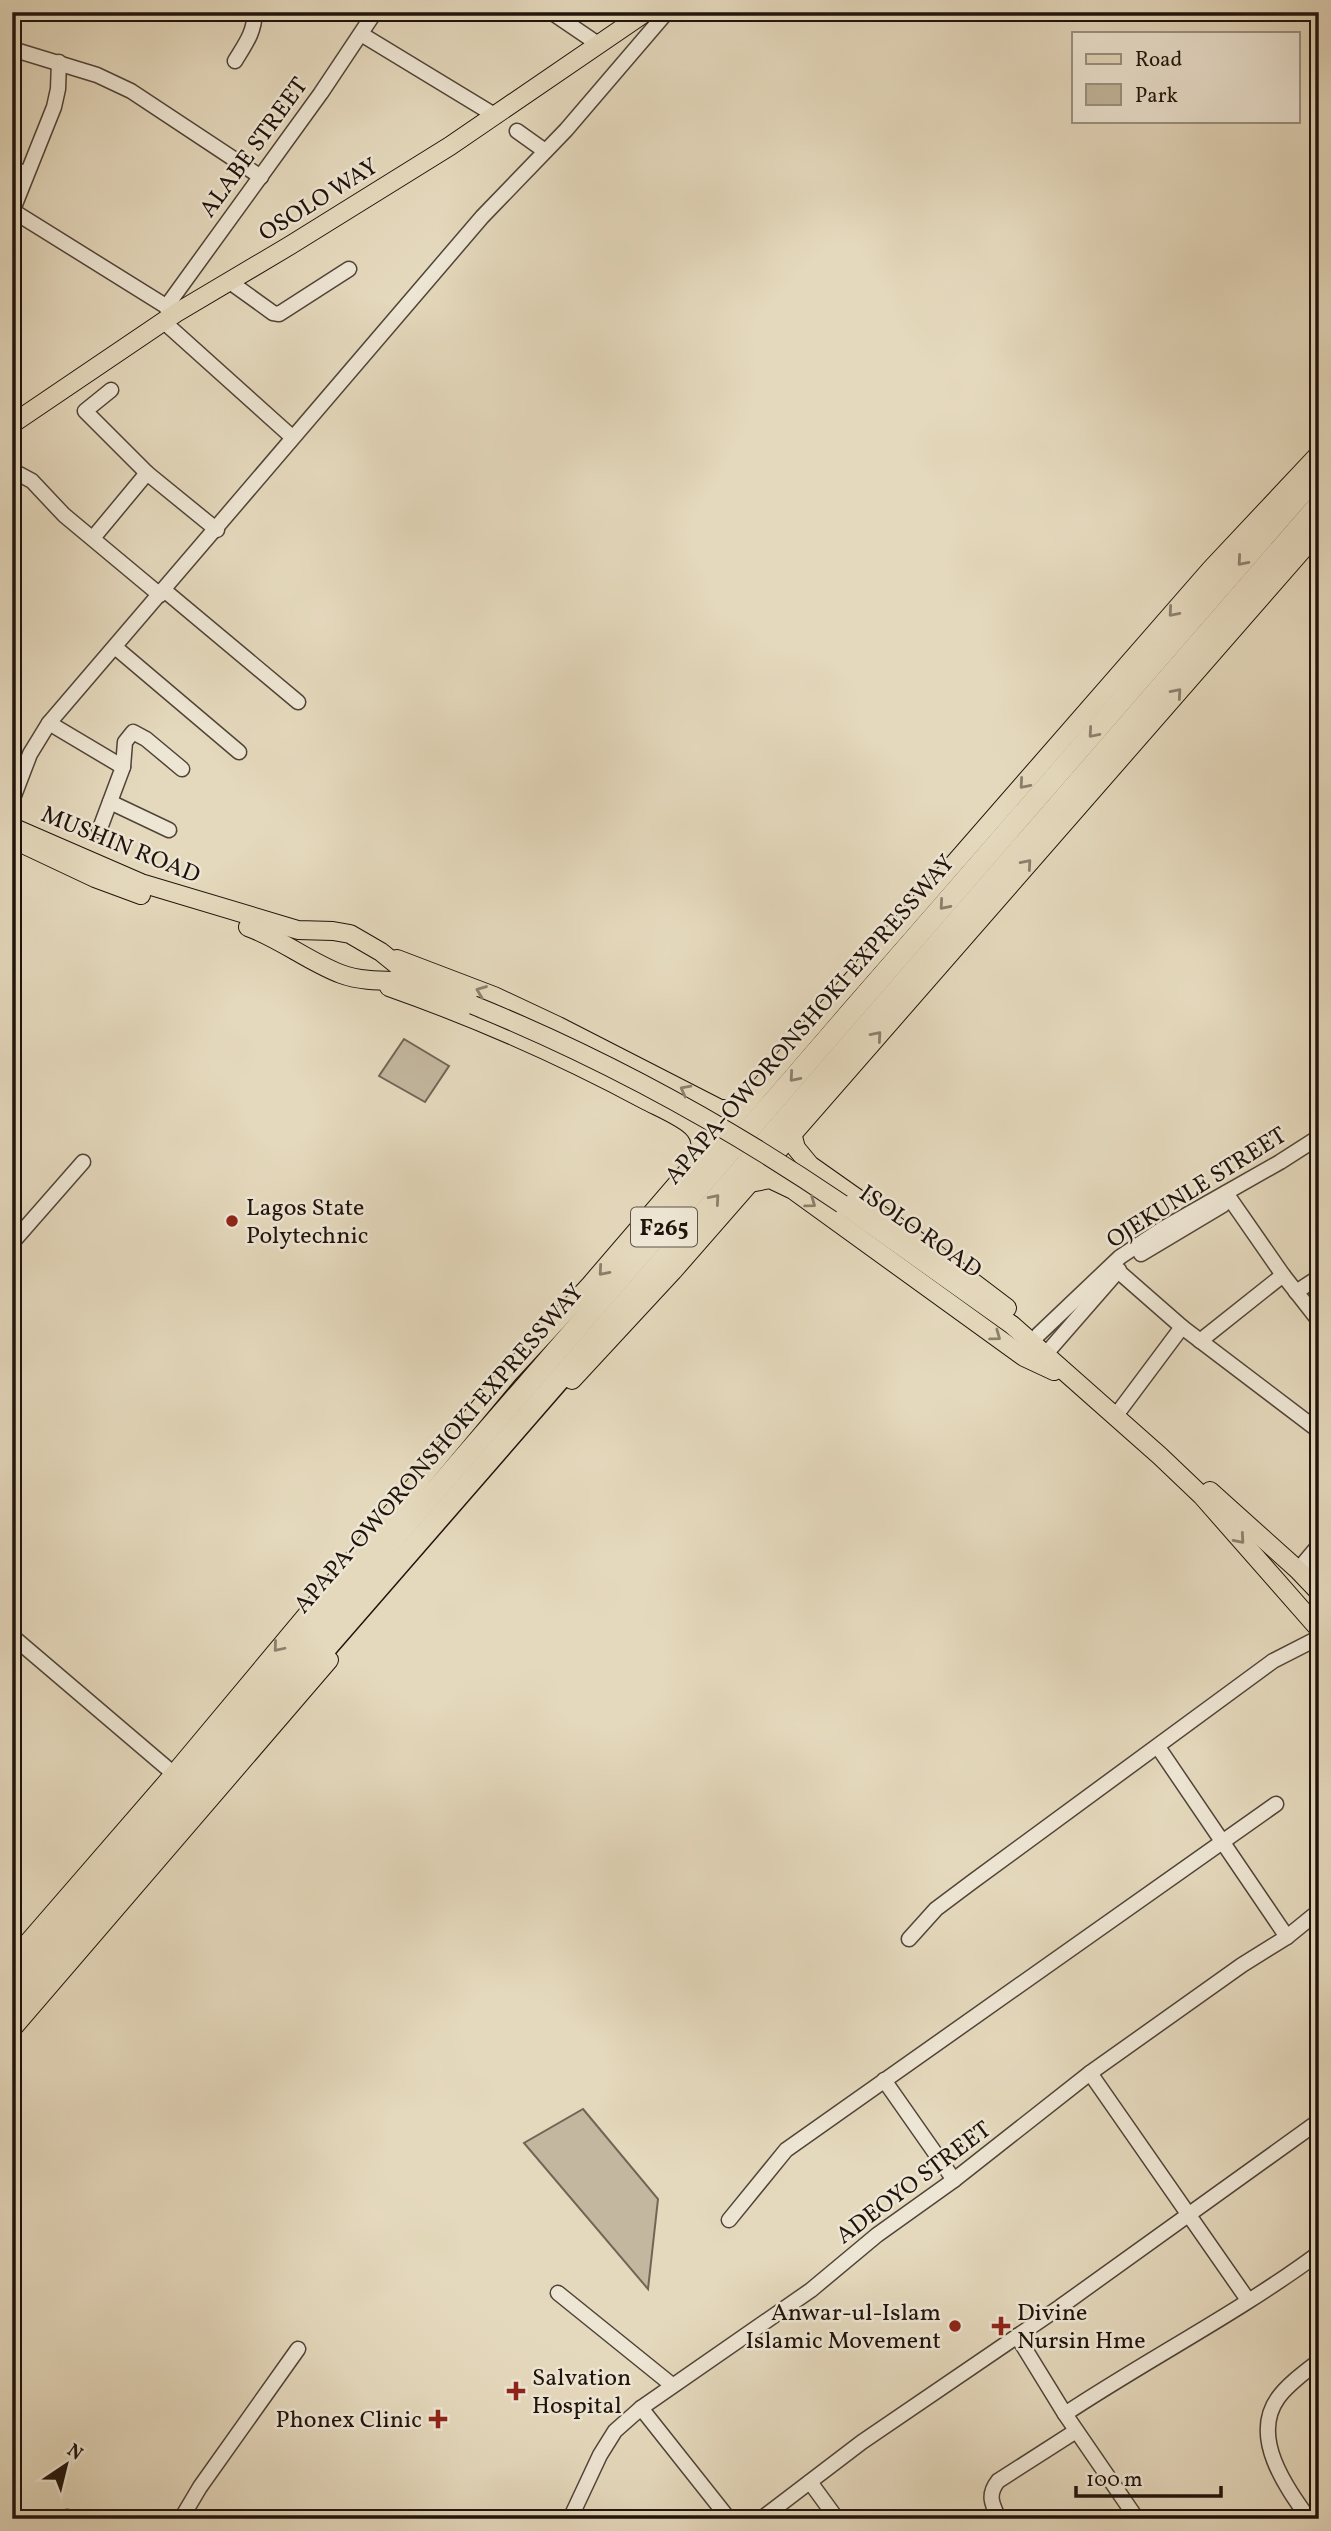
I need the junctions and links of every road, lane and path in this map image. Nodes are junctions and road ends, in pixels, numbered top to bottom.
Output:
1 (255, 12) edge
2 (375, 12) edge
3 (551, 12) edge
4 (646, 12) edge
5 (667, 12) edge
6 (361, 34) junction
7 (598, 44) junction
8 (12, 49) edge
9 (235, 61) dead end
10 (59, 62) junction
11 (496, 116) junction
12 (517, 131) dead end
13 (545, 151) junction
14 (19, 171) edge
15 (261, 177) junction
16 (13, 212) edge
17 (349, 269) dead end
18 (230, 282) junction
19 (169, 314) junction
20 (111, 390) dead end
21 (12, 424) edge
22 (292, 438) junction
23 (1319, 454) edge
24 (147, 473) junction
25 (1319, 473) edge
26 (12, 474) edge
27 (1319, 505) edge
28 (217, 530) junction
29 (1319, 531) edge
30 (93, 538) junction
31 (162, 593) junction
32 (115, 647) junction
33 (298, 702) dead end
34 (49, 723) junction
35 (239, 752) dead end
36 (123, 767) junction
37 (182, 769) dead end
38 (12, 801) edge
39 (110, 802) junction
40 (12, 827) edge
41 (169, 830) dead end
42 (99, 831) dead end
43 (12, 839) edge
44 (249, 922) junction
45 (322, 931) junction
46 (376, 949) junction
47 (316, 961) junction
48 (365, 979) junction
49 (418, 982) junction
50 (747, 1102) junction
51 (792, 1133) junction
52 (1319, 1137) edge
53 (1319, 1148) edge
54 (83, 1162) dead end
55 (696, 1162) junction
56 (751, 1183) junction
57 (1228, 1197) junction
58 (12, 1243) edge
59 (1118, 1271) junction
60 (1283, 1275) junction
61 (1319, 1277) edge
62 (1296, 1292) junction
63 (1319, 1321) edge
64 (1012, 1325) junction
65 (1182, 1327) junction
66 (1044, 1341) junction
67 (1200, 1341) junction
68 (1073, 1380) junction
69 (1120, 1410) junction
70 (1319, 1431) edge
71 (1319, 1545) edge
72 (1298, 1570) junction
73 (1319, 1592) edge
74 (1318, 1632) edge
75 (12, 1636) edge
76 (1158, 1747) junction
77 (174, 1774) junction
78 (1276, 1804) dead end
79 (1221, 1842) junction
80 (1319, 1911) edge
81 (1287, 1937) junction
82 (909, 1939) dead end
83 (12, 1961) edge
84 (12, 1984) edge
85 (12, 2010) edge
86 (12, 2029) edge
87 (1090, 2073) junction
88 (884, 2080) junction
89 (1319, 2121) edge
90 (954, 2180) junction
91 (1190, 2213) junction
92 (729, 2220) dead end
93 (1319, 2253) edge
94 (558, 2293) dead end
95 (1248, 2300) junction
96 (1017, 2336) junction
97 (298, 2349) dead end
98 (1319, 2361) edge
99 (672, 2385) junction
100 (641, 2408) junction
101 (1065, 2414) junction
102 (1076, 2431) junction
103 (810, 2482) junction
104 (181, 2519) edge
105 (570, 2519) edge
106 (729, 2519) edge
107 (761, 2519) edge
108 (837, 2519) edge
109 (999, 2519) edge
110 (1137, 2519) edge
111 (1309, 2519) edge

1 - 9 street
2 - 6 street, ALABE STREET
3 - 7 street
4 - 7 main road, OSOLO WAY
5 - 13 street
6 - 11 street
6 - 15 street, ALABE STREET
7 - 11 main road, OSOLO WAY
8 - 10 street
10 - 14 street
10 - 15 street
11 - 18 main road, OSOLO WAY
12 - 13 street
13 - 22 street
14 - 16 street
15 - 19 street, ALABE STREET
16 - 19 street
17 - 18 street
18 - 19 main road, OSOLO WAY
19 - 21 main road, OSOLO WAY
19 - 22 street
20 - 24 street
22 - 28 street
23 -> 50 main road, APAPA-OWORONSHOKI EXPRESSWAY
24 - 28 street
24 - 30 street
25 -> 84 highway, APAPA-OWORONSHOKI EXPRESSWAY / F265
26 - 30 street
85 -> 27 highway, APAPA-OWORONSHOKI EXPRESSWAY / F265
28 - 31 street
51 -> 29 main road
30 - 31 street
31 - 32 street
31 - 33 street
32 - 34 street
32 - 35 street
34 - 36 street
34 - 38 street
36 - 37 street
36 - 39 street
39 - 41 street
39 - 42 street
40 - 44 main road, MUSHIN ROAD
43 - 44 main road, MUSHIN ROAD
44 - 45 main road
44 - 47 main road
45 - 46 main road
45 - 47 main road
46 - 48 main road
46 - 49 main road
50 -> 46 main road
47 - 48 main road
48 - 49 main road
48 - 55 main road
49 - 64 main road, ISOLO ROAD, bridge
50 - 55 main road, APAPA-OWORONSHOKI EXPRESSWAY
51 - 56 main road
51 - 66 main road
52 - 57 street, OJEKUNLE STREET
53 - 57 street, OJEKUNLE STREET
54 - 58 street
55 -> 77 main road, APAPA-OWORONSHOKI EXPRESSWAY
56 -> 68 main road
56 - 86 main road
57 - 59 street, OJEKUNLE STREET
57 - 60 street
57 - 66 street, OJEKUNLE STREET
59 - 65 street
59 - 66 street, OJEKUNLE STREET
60 - 62 street
60 - 67 street
61 - 62 street
62 - 63 street
64 - 66 main road
64 - 68 main road, ISOLO ROAD
65 - 67 street
65 - 69 street
66 - 69 main road
67 - 70 street
68 -> 74 main road, ISOLO ROAD
69 - 72 main road
71 - 72 street
72 - 73 main road
74 - 76 street
75 - 77 street
76 - 79 street
76 - 82 street
77 - 83 main road, APAPA-OWORONSHOKI EXPRESSWAY
78 - 79 street
79 - 81 street
79 - 88 street
80 - 81 street, ADEOYO STREET
81 - 87 street, ADEOYO STREET
87 - 90 street, ADEOYO STREET
87 - 91 street
88 - 90 street
88 - 92 street
89 - 91 street
90 - 99 street, ADEOYO STREET
91 - 95 street
91 - 96 street
93 - 95 street
94 - 99 street
95 - 101 street
96 - 101 street
96 - 103 street
97 - 104 street
98 - 111 street
99 - 100 street, ADEOYO STREET
100 - 105 street, ADEOYO STREET
100 - 106 street
101 - 102 street
102 - 109 street
102 - 110 street
103 - 107 street
103 - 108 street

